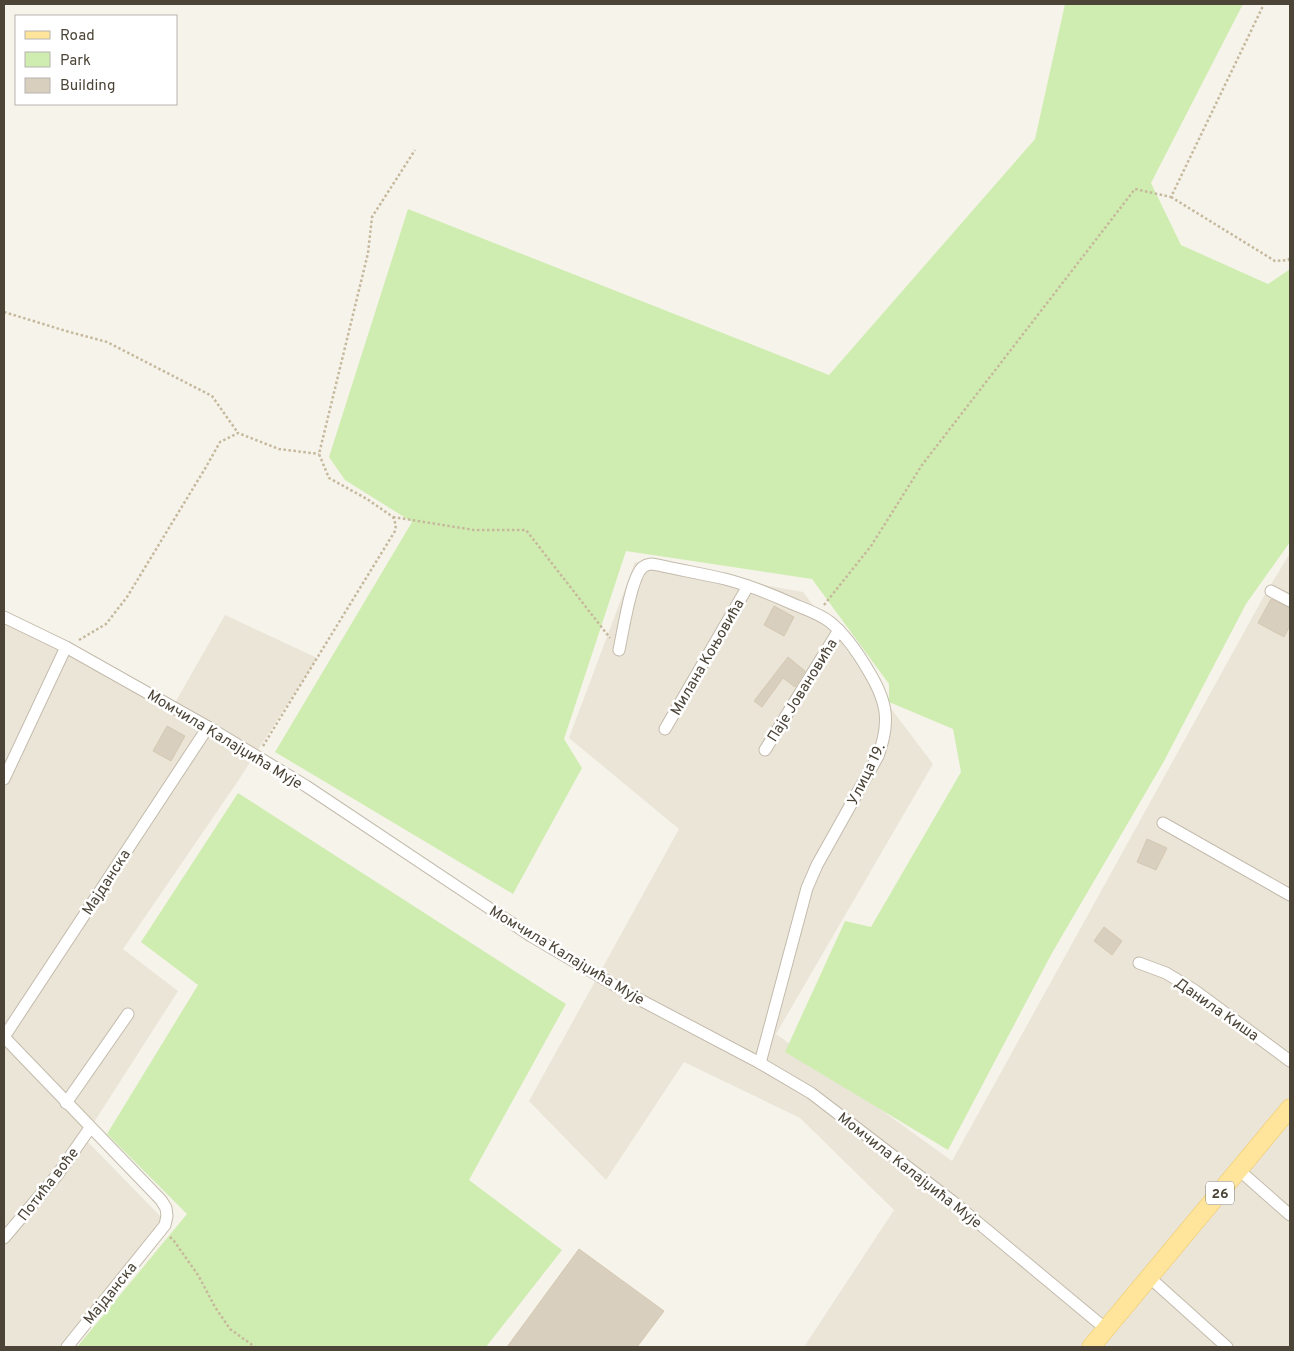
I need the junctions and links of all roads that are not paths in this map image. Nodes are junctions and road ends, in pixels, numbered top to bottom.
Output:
1 (748, 586) junction
2 (1271, 591) dead end
3 (1290, 601) edge
4 (4, 617) edge
5 (839, 630) junction
6 (66, 647) junction
7 (619, 650) road end
8 (208, 727) junction
9 (665, 729) dead end
10 (765, 750) dead end
11 (4, 779) edge
12 (1163, 823) dead end
13 (1290, 895) edge
14 (1139, 964) dead end
15 (128, 1014) dead end
16 (4, 1037) edge
17 (1290, 1062) edge
18 (760, 1063) junction
19 (66, 1103) junction
20 (1290, 1108) edge
21 (90, 1128) junction
22 (1239, 1170) junction
23 (1290, 1215) edge
24 (4, 1238) edge
25 (1149, 1277) junction
26 (1106, 1329) junction
27 (67, 1347) edge
28 (1091, 1347) edge
29 (1227, 1347) edge

1 - 5 street, Улица 19.
1 - 7 street, Улица 19.
1 - 9 street, Милана Коњовића
2 - 3 street
4 - 6 street, Момчила Калајџића Мује
5 - 10 street, Паје Јовановића
5 - 18 street, Улица 19.
6 - 8 street, Момчила Калајџића Мује
6 - 11 street
8 - 16 street, Мајданска
8 - 18 street, Момчила Калајџића Мује
12 - 13 street
14 - 17 street, Данила Киша
15 - 19 street
16 - 19 street, Мајданска
18 - 26 street, Момчила Калајџића Мује
19 - 21 street, Мајданска
20 - 22 main road, 26
21 - 24 street, Потића воће
21 - 27 street, Мајданска
22 - 23 street
22 - 25 main road, 26
25 - 26 main road, 26
25 - 29 street
26 - 28 main road, 26

